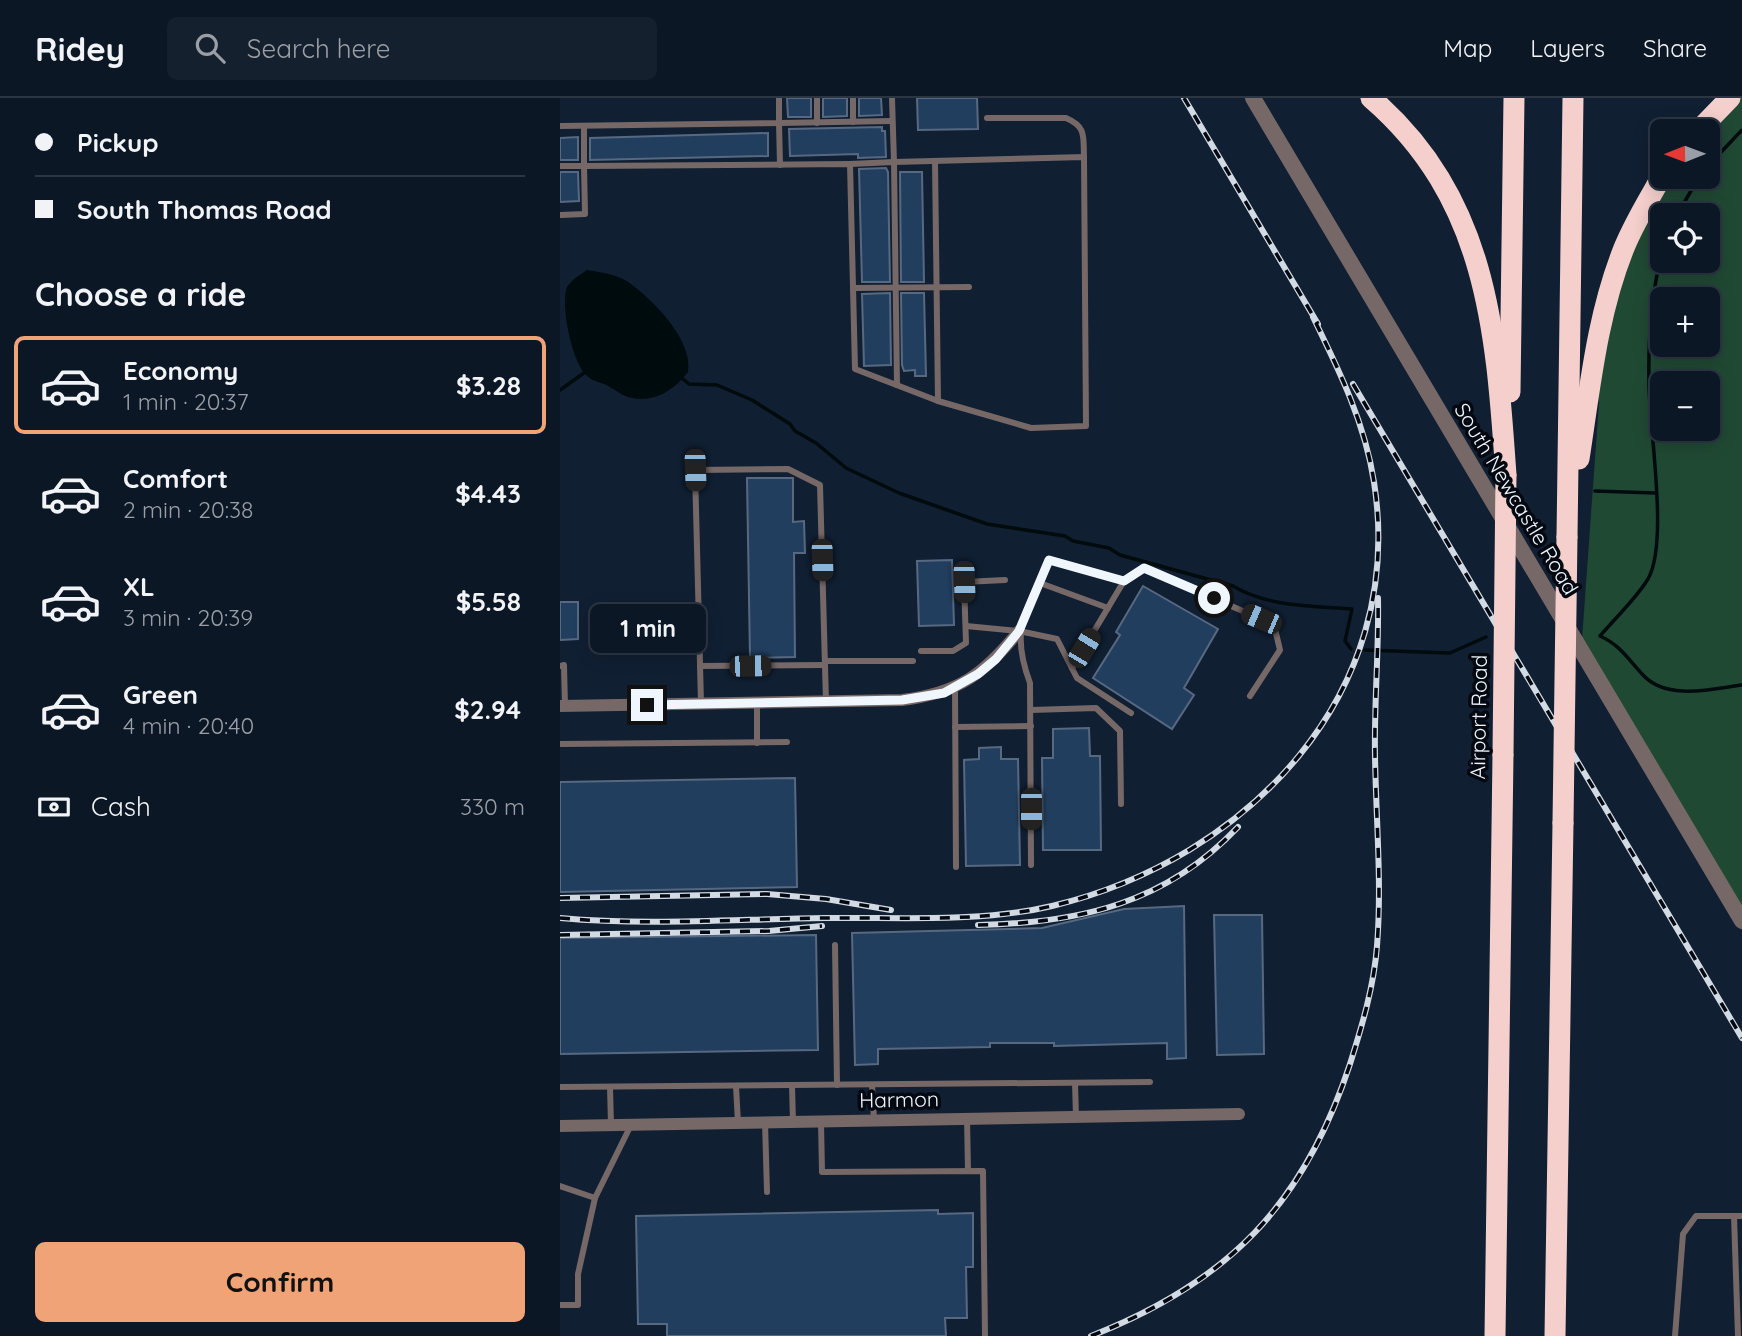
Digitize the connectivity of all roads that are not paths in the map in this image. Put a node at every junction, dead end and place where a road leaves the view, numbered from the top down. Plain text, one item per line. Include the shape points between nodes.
1 (779, 98) edge
2 (817, 98) edge
3 (853, 98) edge
4 (892, 98) edge
5 (1253, 98) edge
6 (1371, 98) edge
7 (1514, 98) edge
8 (1573, 98) edge
9 (1730, 98) edge
10 (987, 118) dead end
11 (1710, 119) edge
12 (892, 121) junction
13 (853, 122) junction
14 (779, 123) junction
15 (817, 123) junction
16 (560, 126) edge
17 (584, 126) junction
18 (1084, 157) junction
19 (934, 161) junction
20 (894, 162) junction
21 (850, 163) junction
22 (780, 165) junction
23 (560, 166) edge
24 (584, 166) junction
25 (1655, 189) edge
26 (560, 215) edge
27 (936, 287) junction
28 (969, 287) dead end
29 (853, 288) junction
30 (896, 288) junction
31 (897, 385) junction
32 (938, 401) junction
33 (1506, 427) junction
34 (1567, 537) junction
35 (1005, 580) dead end
36 (1124, 581) junction
37 (1040, 583) junction
38 (1108, 608) junction
39 (966, 626) junction
40 (1019, 631) junction
41 (921, 651) dead end
42 (913, 661) dead end
43 (825, 663) junction
44 (560, 666) edge
45 (700, 667) junction
46 (1072, 668) junction
47 (955, 688) junction
48 (1250, 696) dead end
49 (826, 702) junction
50 (757, 703) junction
51 (701, 704) junction
52 (563, 706) edge
53 (1031, 710) junction
54 (1131, 713) dead end
55 (1031, 726) junction
56 (955, 727) junction
57 (757, 743) junction
58 (787, 743) dead end
59 (560, 744) edge
60 (1121, 804) dead end
61 (1031, 865) dead end
62 (956, 867) dead end
63 (1742, 921) edge
64 (835, 945) dead end
65 (1150, 1082) dead end
66 (1075, 1083) junction
67 (792, 1085) junction
68 (837, 1085) junction
69 (872, 1085) junction
70 (736, 1086) junction
71 (560, 1087) edge
72 (610, 1087) junction
73 (1239, 1114) dead end
74 (1076, 1116) junction
75 (967, 1118) junction
76 (874, 1120) junction
77 (821, 1121) junction
78 (765, 1122) junction
79 (793, 1122) junction
80 (738, 1123) junction
81 (611, 1125) junction
82 (631, 1125) junction
83 (560, 1126) edge
84 (968, 1171) junction
85 (560, 1186) edge
86 (767, 1192) dead end
87 (595, 1198) junction
88 (1738, 1216) edge
89 (560, 1305) edge
90 (985, 1336) edge
91 (1495, 1336) edge
92 (1555, 1336) edge
93 (1675, 1336) edge
94 (1738, 1336) edge

1 - 14 lane
2 - 15 lane
3 - 13 lane
4 - 12 lane
5 - 63 street, South Newcastle Road
6 - 33 highway via 1422,152 1443,182 1471,239 1486,294
7 - 33 highway, Airport Road
8 - 34 highway
9 - 11 highway
10 - 18 lane via 1066,118 1082,129
12 - 13 lane
12 - 20 lane
13 - 15 lane
14 - 15 lane
14 - 17 lane
14 - 22 lane
16 - 17 lane
17 - 24 lane
18 - 19 lane
18 - 32 lane via 1086,426 1031,428
19 - 20 lane
19 - 27 lane
20 - 21 lane
20 - 30 lane
21 - 22 lane
21 - 29 lane
22 - 24 lane
23 - 24 lane
24 - 26 lane via 585,214
25 - 34 highway via 1625,246 1600,326
27 - 28 lane
27 - 30 lane
27 - 32 lane
29 - 30 lane
29 - 31 lane via 855,369
30 - 31 lane
31 - 32 lane
33 - 91 highway, Airport Road, bridge
34 - 92 highway, bridge
35 - 39 lane via 964,582
36 - 37 lane via 1049,560
36 - 38 lane
36 - 48 lane via 1144,568 1275,629 1280,650
37 - 38 lane
37 - 40 lane
38 - 46 lane
39 - 40 lane
39 - 41 lane via 966,643 953,651
40 - 46 lane via 1057,639
40 - 47 street via 996,659
40 - 53 lane via 1021,659 1031,683
42 - 43 lane
43 - 45 lane
43 - 45 lane via 820,485 788,469 695,470
43 - 49 lane
44 - 52 lane via 564,666
45 - 51 lane
46 - 54 lane via 1077,678
47 - 49 street via 902,700
47 - 56 lane
49 - 50 street
50 - 51 street
50 - 57 lane
51 - 52 street
53 - 55 lane
53 - 60 lane via 1096,708 1120,731
55 - 56 lane
55 - 61 lane
56 - 62 lane
57 - 58 lane
57 - 59 lane
64 - 68 lane
65 - 66 lane
66 - 69 lane
66 - 74 lane
67 - 68 lane
67 - 70 lane
67 - 79 lane
68 - 69 lane
69 - 76 lane
70 - 72 lane
70 - 80 lane
71 - 72 lane
72 - 81 lane
73 - 74 street, Harmon
74 - 75 street, Harmon
75 - 76 street, Harmon
75 - 84 lane
76 - 77 street, Harmon
77 - 79 street, Harmon
77 - 84 lane via 822,1172
78 - 79 street, Harmon
78 - 80 street, Harmon
78 - 86 lane
80 - 82 street, Harmon
81 - 82 street, Harmon
81 - 83 street, Harmon
82 - 87 lane
84 - 90 lane via 983,1171
85 - 87 lane
87 - 89 lane via 580,1262 578,1305
88 - 93 lane via 1696,1216 1683,1234
88 - 94 lane

